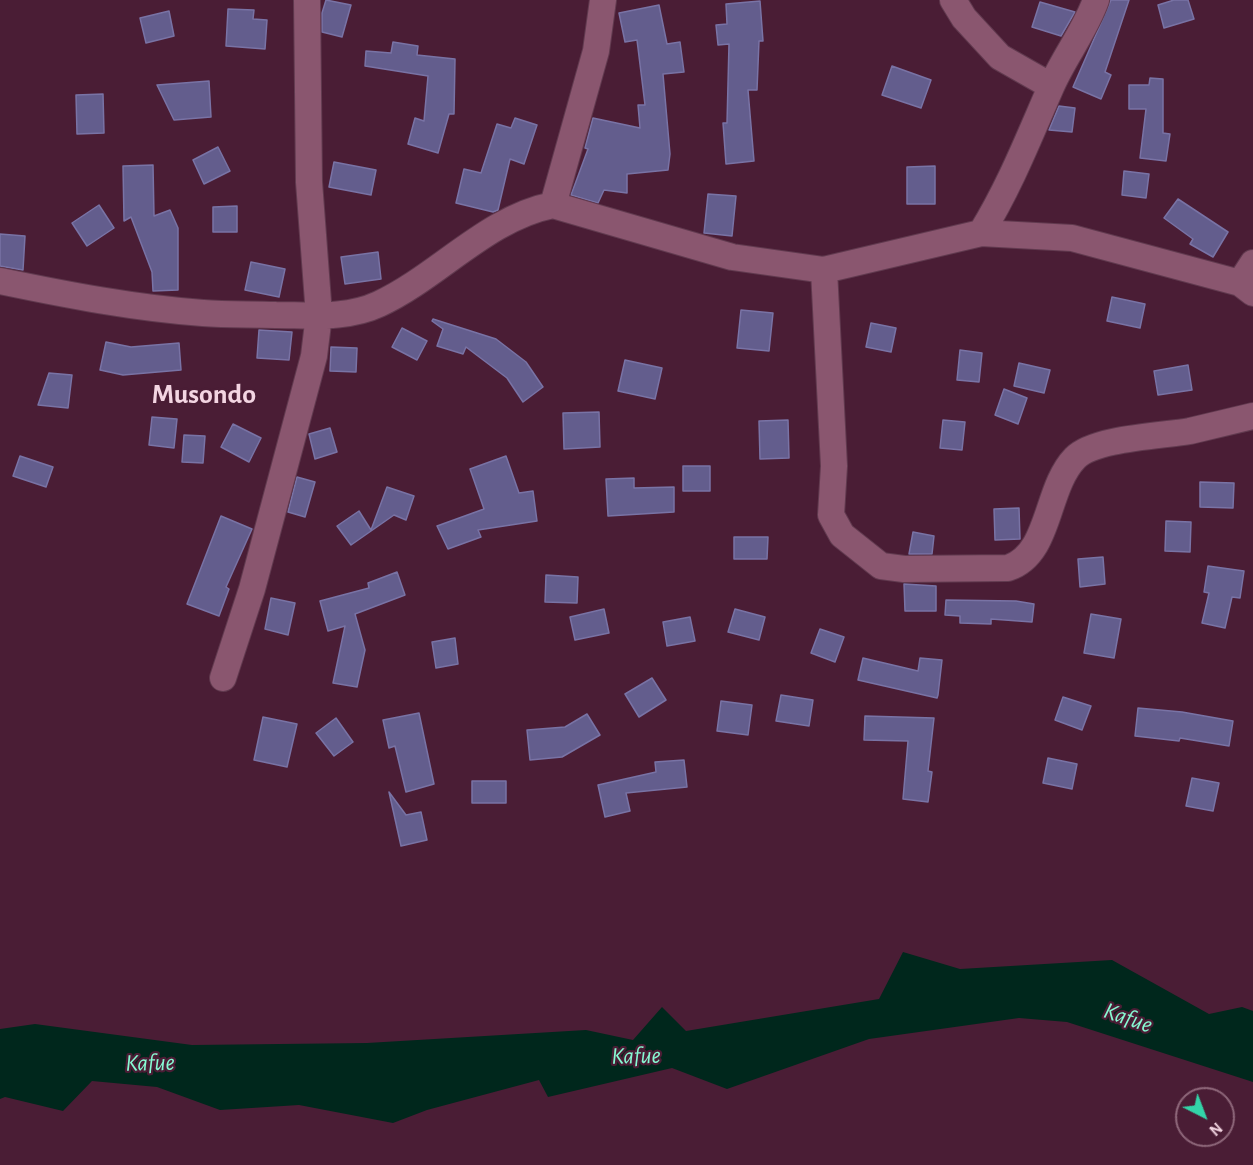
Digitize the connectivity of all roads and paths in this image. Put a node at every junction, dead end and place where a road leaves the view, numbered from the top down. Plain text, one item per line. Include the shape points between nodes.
1 (307, 0) edge
2 (603, 0) edge
3 (953, 0) edge
4 (1096, 0) edge
5 (1051, 86) junction
6 (553, 206) junction
7 (981, 233) junction
8 (824, 270) junction
9 (1248, 280) edge
10 (0, 281) edge
11 (319, 315) junction
12 (1253, 416) edge
13 (223, 678) dead end

1 - 11 street via 309,182
2 - 6 street via 596,51
3 - 5 street via 999,57
4 - 5 street
5 - 7 street via 1023,154
6 - 8 street via 732,256
6 - 11 street via 534,209 508,221 379,304 350,314
7 - 8 street
7 - 9 street via 1072,238
8 - 12 street via 834,466 831,515 842,535 881,566 904,569 1018,565 1036,546 1060,483 1076,458 1097,447
10 - 11 street via 80,297 203,313
11 - 13 street via 314,356 252,589

